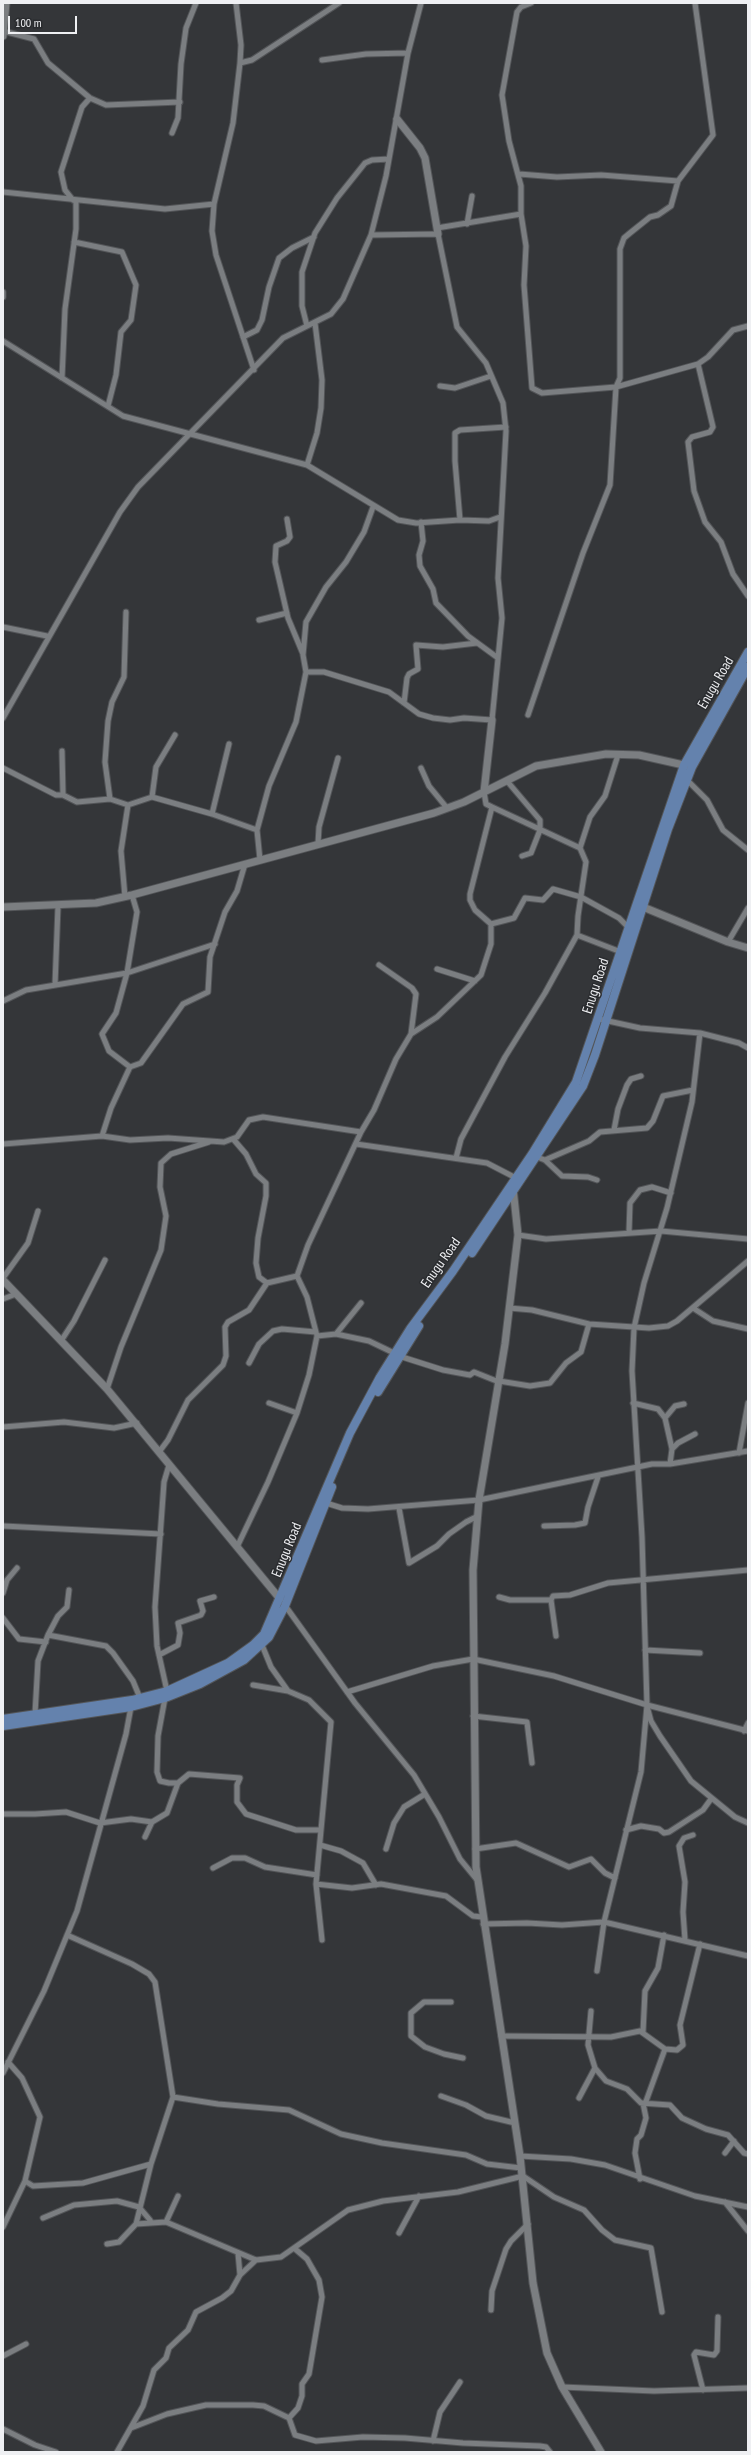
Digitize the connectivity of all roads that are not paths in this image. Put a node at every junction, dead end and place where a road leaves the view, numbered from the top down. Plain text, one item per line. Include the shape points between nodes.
1 (6, 3) edge
2 (196, 3) edge
3 (236, 3) edge
4 (339, 3) edge
5 (420, 3) edge
6 (531, 3) edge
7 (694, 3) edge
8 (329, 5) edge
9 (4, 31) edge
10 (3, 36) edge
11 (408, 53) junction
12 (322, 60) dead end
13 (240, 63) junction
14 (90, 98) junction
15 (180, 102) junction
16 (397, 118) junction
17 (172, 133) dead end
18 (389, 159) junction
19 (519, 174) junction
20 (678, 181) junction
21 (3, 192) edge
22 (472, 196) dead end
23 (74, 200) junction
24 (214, 204) junction
25 (521, 214) junction
26 (466, 224) junction
27 (437, 231) junction
28 (371, 235) junction
29 (314, 237) junction
30 (74, 242) junction
31 (3, 292) edge
32 (3, 297) edge
33 (315, 323) junction
34 (307, 326) junction
35 (748, 326) edge
36 (243, 337) junction
37 (3, 341) edge
38 (698, 364) junction
39 (254, 370) junction
40 (490, 376) junction
41 (62, 378) junction
42 (620, 378) junction
43 (625, 385) junction
44 (440, 386) dead end
45 (616, 387) junction
46 (108, 406) junction
47 (506, 427) junction
48 (189, 433) junction
49 (307, 465) junction
50 (374, 507) junction
51 (500, 517) junction
52 (287, 519) dead end
53 (460, 520) junction
54 (489, 521) junction
55 (421, 522) junction
56 (500, 529) junction
57 (748, 596) edge
58 (126, 612) dead end
59 (287, 614) junction
60 (259, 620) dead end
61 (3, 627) edge
62 (47, 636) junction
63 (477, 643) junction
64 (748, 652) edge
65 (303, 654) junction
66 (498, 658) junction
67 (748, 667) edge
68 (306, 672) junction
69 (404, 703) junction
70 (528, 715) dead end
71 (3, 718) edge
72 (492, 720) junction
73 (175, 735) dead end
74 (229, 744) dead end
75 (62, 751) dead end
76 (618, 754) junction
77 (338, 758) dead end
78 (688, 766) junction
79 (3, 768) edge
80 (421, 768) dead end
81 (687, 780) junction
82 (506, 781) junction
83 (484, 792) junction
84 (63, 796) junction
85 (152, 797) junction
86 (110, 799) junction
87 (128, 805) junction
88 (492, 807) junction
89 (447, 808) junction
90 (212, 814) junction
91 (257, 830) junction
92 (540, 830) junction
93 (318, 844) junction
94 (580, 848) junction
95 (748, 850) edge
96 (522, 856) dead end
97 (260, 860) junction
98 (245, 864) junction
99 (129, 896) junction
100 (581, 897) junction
101 (58, 906) junction
102 (3, 907) edge
103 (643, 907) junction
104 (748, 908) edge
105 (491, 924) junction
106 (629, 928) junction
107 (577, 935) junction
108 (728, 942) junction
109 (215, 944) junction
110 (748, 948) edge
111 (621, 952) junction
112 (379, 965) dead end
113 (437, 969) dead end
114 (127, 973) junction
115 (475, 981) junction
116 (55, 985) junction
117 (3, 1001) edge
118 (602, 1021) junction
119 (700, 1033) junction
120 (411, 1034) junction
121 (748, 1048) edge
122 (130, 1067) junction
123 (641, 1076) dead end
124 (693, 1090) junction
125 (614, 1130) junction
126 (361, 1132) junction
127 (102, 1136) junction
128 (182, 1139) junction
129 (196, 1139) junction
130 (234, 1140) junction
131 (212, 1142) junction
132 (3, 1144) edge
133 (356, 1144) junction
134 (193, 1146) junction
135 (183, 1149) junction
136 (456, 1158) junction
137 (541, 1159) junction
138 (516, 1178) junction
139 (598, 1180) dead end
140 (512, 1187) junction
141 (671, 1192) junction
142 (38, 1211) dead end
143 (661, 1231) junction
144 (629, 1232) junction
145 (518, 1235) junction
146 (748, 1239) edge
147 (105, 1260) dead end
148 (748, 1261) edge
149 (297, 1276) junction
150 (3, 1279) edge
151 (267, 1283) junction
152 (16, 1294) junction
153 (3, 1299) edge
154 (361, 1303) dead end
155 (509, 1308) junction
156 (693, 1308) junction
157 (589, 1324) junction
158 (634, 1328) junction
159 (748, 1329) edge
160 (316, 1334) junction
161 (336, 1334) junction
162 (61, 1341) junction
163 (397, 1354) junction
164 (249, 1363) dead end
165 (499, 1382) junction
166 (107, 1389) junction
167 (269, 1403) dead end
168 (634, 1403) junction
169 (748, 1403) edge
170 (684, 1404) dead end
171 (297, 1413) junction
172 (665, 1418) junction
173 (137, 1423) junction
174 (3, 1427) edge
175 (695, 1434) dead end
176 (671, 1440) junction
177 (678, 1442) junction
178 (672, 1449) junction
179 (748, 1451) edge
180 (159, 1452) junction
181 (739, 1453) junction
182 (670, 1464) junction
183 (169, 1465) junction
184 (637, 1469) junction
185 (598, 1477) junction
186 (479, 1500) junction
187 (326, 1503) junction
188 (400, 1508) junction
189 (478, 1516) junction
190 (3, 1526) edge
191 (544, 1526) dead end
192 (161, 1534) junction
193 (236, 1547) junction
194 (18, 1568) dead end
195 (748, 1570) edge
196 (643, 1579) junction
197 (69, 1590) dead end
198 (3, 1593) edge
199 (214, 1597) dead end
200 (499, 1597) dead end
201 (551, 1600) junction
202 (282, 1603) junction
203 (3, 1611) edge
204 (3, 1617) edge
205 (48, 1635) junction
206 (556, 1636) dead end
207 (46, 1642) junction
208 (262, 1645) junction
209 (646, 1650) junction
210 (700, 1653) dead end
211 (159, 1655) junction
212 (473, 1659) junction
213 (253, 1685) dead end
214 (288, 1691) junction
215 (347, 1692) junction
216 (166, 1695) junction
217 (140, 1698) junction
218 (646, 1705) junction
219 (131, 1707) junction
220 (35, 1714) junction
221 (473, 1716) junction
222 (3, 1719) edge
223 (748, 1723) edge
224 (3, 1726) edge
225 (746, 1731) edge
226 (532, 1763) dead end
227 (178, 1783) junction
228 (425, 1794) junction
229 (711, 1799) junction
230 (3, 1814) edge
231 (152, 1822) junction
232 (100, 1823) junction
233 (748, 1823) edge
234 (321, 1830) junction
235 (626, 1830) junction
236 (693, 1835) dead end
237 (145, 1837) dead end
238 (320, 1845) junction
239 (386, 1848) dead end
240 (475, 1849) junction
241 (213, 1868) dead end
242 (317, 1875) junction
243 (615, 1878) junction
244 (478, 1881) junction
245 (316, 1884) junction
246 (376, 1885) junction
247 (483, 1921) junction
248 (604, 1922) junction
249 (67, 1935) junction
250 (664, 1935) junction
251 (322, 1940) dead end
252 (685, 1940) junction
253 (700, 1944) junction
254 (748, 1956) edge
255 (597, 1971) dead end
256 (451, 2002) dead end
257 (591, 2011) dead end
258 (644, 2032) junction
259 (501, 2036) junction
260 (587, 2036) junction
261 (665, 2049) junction
262 (463, 2058) dead end
263 (6, 2062) edge
264 (595, 2068) junction
265 (3, 2073) edge
266 (441, 2096) dead end
267 (173, 2097) junction
268 (579, 2098) dead end
269 (644, 2104) junction
270 (515, 2123) junction
271 (734, 2141) junction
272 (725, 2153) dead end
273 (748, 2154) edge
274 (520, 2156) junction
275 (151, 2164) junction
276 (521, 2168) junction
277 (523, 2176) junction
278 (640, 2179) junction
279 (25, 2181) junction
280 (178, 2196) dead end
281 (420, 2196) junction
282 (724, 2202) junction
283 (140, 2207) junction
284 (748, 2207) edge
285 (43, 2218) dead end
286 (150, 2220) dead end
287 (166, 2222) junction
288 (136, 2224) junction
289 (528, 2224) junction
290 (3, 2227) edge
291 (748, 2231) edge
292 (400, 2233) dead end
293 (106, 2244) dead end
294 (294, 2248) junction
295 (238, 2253) junction
296 (256, 2260) junction
297 (240, 2275) junction
298 (491, 2310) dead end
299 (662, 2312) dead end
300 (718, 2316) dead end
301 (26, 2344) dead end
302 (3, 2356) edge
303 (460, 2382) dead end
304 (562, 2387) junction
305 (748, 2388) edge
306 (703, 2390) junction
307 (289, 2418) junction
308 (132, 2428) junction
309 (3, 2429) edge
310 (433, 2441) junction
311 (518, 2445) junction
312 (41, 2447) junction
313 (35, 2452) edge
314 (56, 2452) edge
315 (117, 2452) edge
316 (518, 2452) edge
317 (550, 2452) edge
318 (601, 2452) edge

1 - 9 street
2 - 15 street via 186,28 181,64
3 - 13 street
4 - 8 street
5 - 11 street
6 - 19 street via 520,7 517,12 502,94 509,141
7 - 20 street via 713,135
8 - 13 street via 258,56
9 - 10 street
9 - 14 street via 34,39 48,63
11 - 12 street via 366,54
11 - 16 street
13 - 24 street via 233,123
14 - 15 street via 106,105
14 - 23 street via 82,107 61,172 65,190
15 - 17 street via 178,118
16 - 18 street
16 - 27 street via 426,158
18 - 28 street
18 - 29 street via 365,163 337,198
19 - 20 street via 601,175
19 - 25 street
20 - 42 street via 671,206 650,217 624,238 620,249
21 - 23 street
22 - 26 street
23 - 24 street via 165,209
23 - 30 street
24 - 36 street via 212,231 216,255
25 - 26 street
25 - 45 street via 526,240 524,285 532,388 542,393
26 - 27 street
27 - 28 street
27 - 40 street via 457,327 486,363
28 - 33 street via 343,299 331,314
29 - 34 street via 302,272 302,306
29 - 36 street via 279,258 262,320 257,330
30 - 41 street via 65,309
30 - 46 street via 122,252 136,285 131,320 121,332 116,375
31 - 32 street
33 - 34 street
33 - 49 street via 322,380 321,408 317,433
34 - 39 street via 283,338
35 - 38 street via 733,330
36 - 39 street
37 - 41 street
38 - 43 street
38 - 57 street via 713,427 710,432 692,437 688,442 694,491 705,522 721,542 733,574
39 - 48 street
40 - 44 street via 455,388
40 - 47 street via 503,403
41 - 46 street
42 - 43 street
42 - 45 street
43 - 45 street
45 - 70 street via 610,485 583,553
46 - 48 street via 123,416
47 - 51 street
47 - 53 street via 460,430 455,433
48 - 49 street
48 - 62 street via 157,466 120,512
49 - 50 street
50 - 55 street via 398,520
50 - 65 street via 364,532 346,562 326,587 306,622
51 - 54 street
51 - 56 street
52 - 59 street via 290,536 276,546 275,562
53 - 54 street
53 - 55 street
54 - 56 street
55 - 63 street via 420,566 433,589 436,604
56 - 66 street via 498,578 502,618
58 - 86 street via 124,677 112,702 108,721 105,762
59 - 60 street
59 - 65 street
61 - 62 street
62 - 71 street
63 - 66 street
63 - 69 street via 443,648 416,645 418,669 407,678
64 - 78 main road, Enugu Road
65 - 68 street
66 - 72 street
67 - 78 main road
68 - 69 street via 324,672 368,685 389,692
68 - 91 street via 296,722 269,786
69 - 72 street via 419,714 433,718
72 - 83 street
73 - 85 street via 156,767
74 - 90 street
75 - 84 street
76 - 78 street via 639,754
76 - 82 street via 536,766
76 - 94 street via 605,796 590,817
77 - 93 street via 319,827
78 - 81 main road
78 - 106 main road, Enugu Road
79 - 84 street via 56,795
80 - 89 street via 429,786
81 - 95 street via 707,800 722,830
81 - 103 main road
82 - 83 street
82 - 92 street via 539,816
83 - 88 street via 486,804
83 - 89 street
84 - 86 street via 81,802
85 - 87 street
85 - 90 street
86 - 87 street
87 - 99 street via 121,851
88 - 92 street
88 - 105 street via 470,900 475,910
89 - 93 street
90 - 91 street
91 - 97 street
92 - 94 street
92 - 96 street via 531,853
93 - 97 street
94 - 100 street via 586,862
97 - 98 street
98 - 99 street
98 - 109 street
99 - 101 street via 96,903
99 - 114 street via 137,912
100 - 105 street via 553,888 543,900 525,898 514,918
100 - 106 street via 619,918
100 - 107 street
101 - 102 street
101 - 116 street
103 - 108 street
103 - 118 main road
104 - 108 street
105 - 115 street via 491,944 481,975
106 - 111 main road, Enugu Road
107 - 111 street
107 - 136 street via 502,1063 461,1139
108 - 110 street
109 - 114 street
109 - 122 street via 209,962 208,992 182,1004 141,1063
111 - 118 main road, Enugu Road
112 - 120 street via 414,991
113 - 115 street
114 - 116 street
114 - 122 street via 116,1013 102,1034 109,1051
115 - 120 street via 437,1017
116 - 117 street via 26,990
118 - 119 street via 640,1028
118 - 137 main road via 583,1086
118 - 138 main road, Enugu Road via 576,1082
119 - 121 street via 739,1042
119 - 124 street
120 - 126 street
122 - 127 street via 111,1108
123 - 125 street via 631,1079 627,1085
124 - 125 street via 663,1096 647,1128
124 - 141 street
125 - 137 street via 600,1132 589,1141
126 - 130 street via 258,1117 249,1120
126 - 133 street
127 - 128 street via 130,1140
127 - 132 street
128 - 129 street
128 - 135 street
129 - 131 street
129 - 134 street
130 - 131 street
130 - 151 street via 246,1154 256,1174 266,1183 256,1263 259,1276
131 - 134 street
133 - 136 street
133 - 149 street via 308,1245
134 - 135 street
135 - 166 street via 163,1159 161,1163 160,1187 166,1216 161,1250 121,1347
136 - 138 street via 487,1163
137 - 139 street via 562,1176
137 - 140 main road
138 - 140 main road, Enugu Road
140 - 145 street
140 - 163 main road, Enugu Road
141 - 143 street
141 - 144 street via 652,1187 640,1190 630,1203
142 - 150 street via 28,1242
143 - 144 street
143 - 146 street
143 - 158 street via 644,1282
144 - 145 street via 546,1239
145 - 155 street
147 - 162 street
148 - 156 street
149 - 151 street
149 - 160 street via 307,1297
150 - 152 street
151 - 180 street via 249,1310 228,1322 225,1327 226,1356 223,1365 188,1400 168,1440
152 - 153 street
152 - 162 street
154 - 161 street
155 - 157 street via 532,1310
155 - 165 street
156 - 158 street via 668,1326
156 - 159 street via 713,1321
157 - 158 street
157 - 165 street via 581,1352 566,1363 550,1383 530,1386
158 - 168 street
160 - 161 street
160 - 164 street via 282,1329 273,1331 259,1344
160 - 171 street
161 - 163 street via 369,1341
162 - 166 street
163 - 165 street via 443,1370 470,1375 474,1372
163 - 187 main road via 354,1436
163 - 202 main road, Enugu Road via 350,1433
165 - 186 street
166 - 173 street
167 - 171 street
168 - 172 street via 658,1409
168 - 184 street
169 - 181 street
170 - 172 street via 675,1406
171 - 193 street via 268,1482
172 - 176 street
173 - 174 street via 114,1428 64,1422
173 - 180 street
175 - 177 street
176 - 177 street
176 - 178 street
177 - 178 street
178 - 182 street
179 - 181 street
180 - 183 street
181 - 182 street
182 - 184 street via 652,1464
183 - 192 street via 164,1482
183 - 193 street
184 - 185 street
184 - 196 street
185 - 186 street
185 - 191 street via 585,1523
186 - 188 street
186 - 189 street
187 - 188 street via 342,1508
187 - 202 main road
188 - 189 street via 409,1563
189 - 212 street via 472,1570
190 - 192 street
192 - 211 street via 155,1608
193 - 202 street
194 - 198 street via 6,1580
195 - 196 street
196 - 201 street via 608,1583 570,1595 553,1596
196 - 209 street
197 - 205 street via 67,1607 58,1616
199 - 211 street via 200,1601 201,1615 178,1623 178,1645
200 - 201 street via 510,1600
201 - 206 street
202 - 208 main road via 269,1637
202 - 215 street
202 - 216 main road, Enugu Road via 264,1634 253,1645 210,1673
203 - 204 street
204 - 207 street via 19,1639
205 - 207 street
205 - 217 street via 106,1646 133,1681
207 - 220 street via 38,1661
208 - 214 street via 271,1667
208 - 216 main road via 244,1660 219,1674
209 - 210 street
209 - 218 street
211 - 216 street
212 - 215 street via 433,1666
212 - 218 street via 554,1676
212 - 221 street
213 - 214 street
214 - 234 street via 309,1700 331,1722
215 - 228 street via 391,1745
216 - 217 main road, Enugu Road
216 - 219 main road
216 - 227 street via 158,1736 157,1772 160,1781
217 - 220 main road, Enugu Road
218 - 225 street
218 - 229 street via 651,1721 691,1781
218 - 235 street via 641,1772
219 - 224 main road
219 - 232 street via 126,1734
220 - 222 main road, Enugu Road
221 - 226 street via 527,1722
221 - 240 street
223 - 225 street
227 - 231 street via 167,1813
227 - 234 street via 189,1774 240,1778 237,1802 246,1814 296,1830
228 - 239 street via 404,1807 394,1822
228 - 244 street via 460,1859
229 - 233 street via 735,1817
229 - 235 street via 703,1810 669,1832 664,1833 659,1829 642,1826
230 - 232 street via 66,1812
231 - 232 street via 131,1819
231 - 237 street
232 - 249 street via 77,1911
234 - 238 street
235 - 243 street
236 - 252 street via 684,1838 679,1846 685,1882
238 - 242 street
238 - 246 street via 341,1851 363,1863
240 - 243 street via 516,1843 570,1867 591,1859 604,1873
240 - 244 street
241 - 242 street via 232,1858 245,1858 265,1867
242 - 245 street
243 - 248 street
244 - 247 street
245 - 246 street via 352,1888
245 - 251 street
246 - 247 street via 446,1896
247 - 248 street via 562,1925
247 - 259 street
248 - 250 street
248 - 255 street
249 - 263 street via 40,1998
249 - 267 street via 132,1964 149,1974 155,1982
250 - 252 street
250 - 258 street via 658,1968 645,1991
252 - 253 street
253 - 254 street
253 - 261 street via 680,2025 683,2045 677,2050
256 - 262 street via 424,2002 411,2013 411,2036 425,2047
257 - 260 street
258 - 260 street via 611,2037
258 - 261 street
259 - 260 street
259 - 270 street
260 - 264 street
261 - 269 street
263 - 265 street
263 - 279 street via 22,2078 40,2117
264 - 268 street
264 - 269 street via 606,2081 627,2089
266 - 270 street via 460,2102 486,2116
267 - 275 street
267 - 276 street via 289,2110 341,2134 382,2143 466,2155 487,2164
269 - 271 street via 670,2105 682,2118 706,2129 721,2131
269 - 278 street via 646,2118 641,2135 637,2139 635,2153
270 - 274 street
271 - 272 street
271 - 273 street
274 - 276 street
274 - 278 street via 590,2162
275 - 279 street via 83,2182 33,2186
275 - 283 street
276 - 277 street
277 - 281 street via 458,2192
277 - 289 street
277 - 299 street via 554,2197 584,2210 614,2240 623,2244 638,2244 651,2248
278 - 282 street
279 - 290 street
280 - 287 street
281 - 292 street
281 - 294 street via 383,2201 348,2210
282 - 284 street
282 - 291 street
283 - 285 street via 117,2201 78,2205
283 - 286 street
283 - 288 street
287 - 288 street
287 - 295 street
288 - 293 street via 119,2242
289 - 298 street via 510,2241 506,2249 492,2291
289 - 304 street via 533,2283 547,2352
294 - 296 street via 280,2257
294 - 307 street via 307,2259 319,2280 322,2297 309,2374 302,2384 298,2408
295 - 296 street
295 - 297 street
296 - 297 street
297 - 308 street via 231,2291 196,2312 188,2330 169,2348 166,2358 154,2370 143,2406
300 - 306 street via 717,2351 714,2355 696,2352 694,2355
301 - 302 street
303 - 310 street via 440,2412
304 - 306 street via 654,2391
304 - 318 street
305 - 306 street
307 - 308 street via 264,2406 206,2405 167,2414
307 - 310 street via 295,2435 316,2441 363,2437
308 - 315 street
309 - 312 street
310 - 311 street
311 - 316 street
311 - 317 street via 546,2447
312 - 313 street
312 - 314 street

